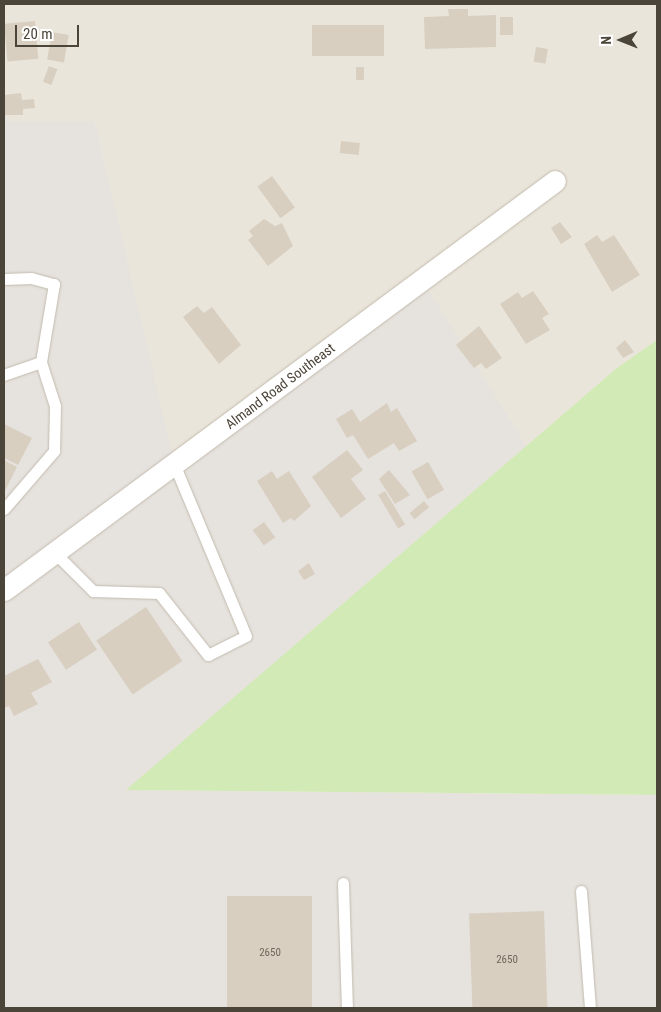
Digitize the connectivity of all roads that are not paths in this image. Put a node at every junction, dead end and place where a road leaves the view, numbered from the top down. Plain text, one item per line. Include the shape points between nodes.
1 (555, 181) dead end
2 (4, 279) edge
3 (41, 362) junction
4 (4, 375) edge
5 (174, 464) junction
6 (4, 509) edge
7 (55, 553) junction
8 (4, 590) edge
9 (343, 883) dead end
10 (581, 891) dead end
11 (347, 1008) edge
12 (590, 1008) edge

1 - 5 street, Almand Road Southeast
2 - 3 lane via 31,278 54,284
3 - 4 lane
3 - 6 lane via 55,406 54,451
5 - 7 street, Almand Road Southeast
5 - 7 lane via 246,636 208,655 159,593 93,591
7 - 8 street, Almand Road Southeast
9 - 11 lane
10 - 12 lane

